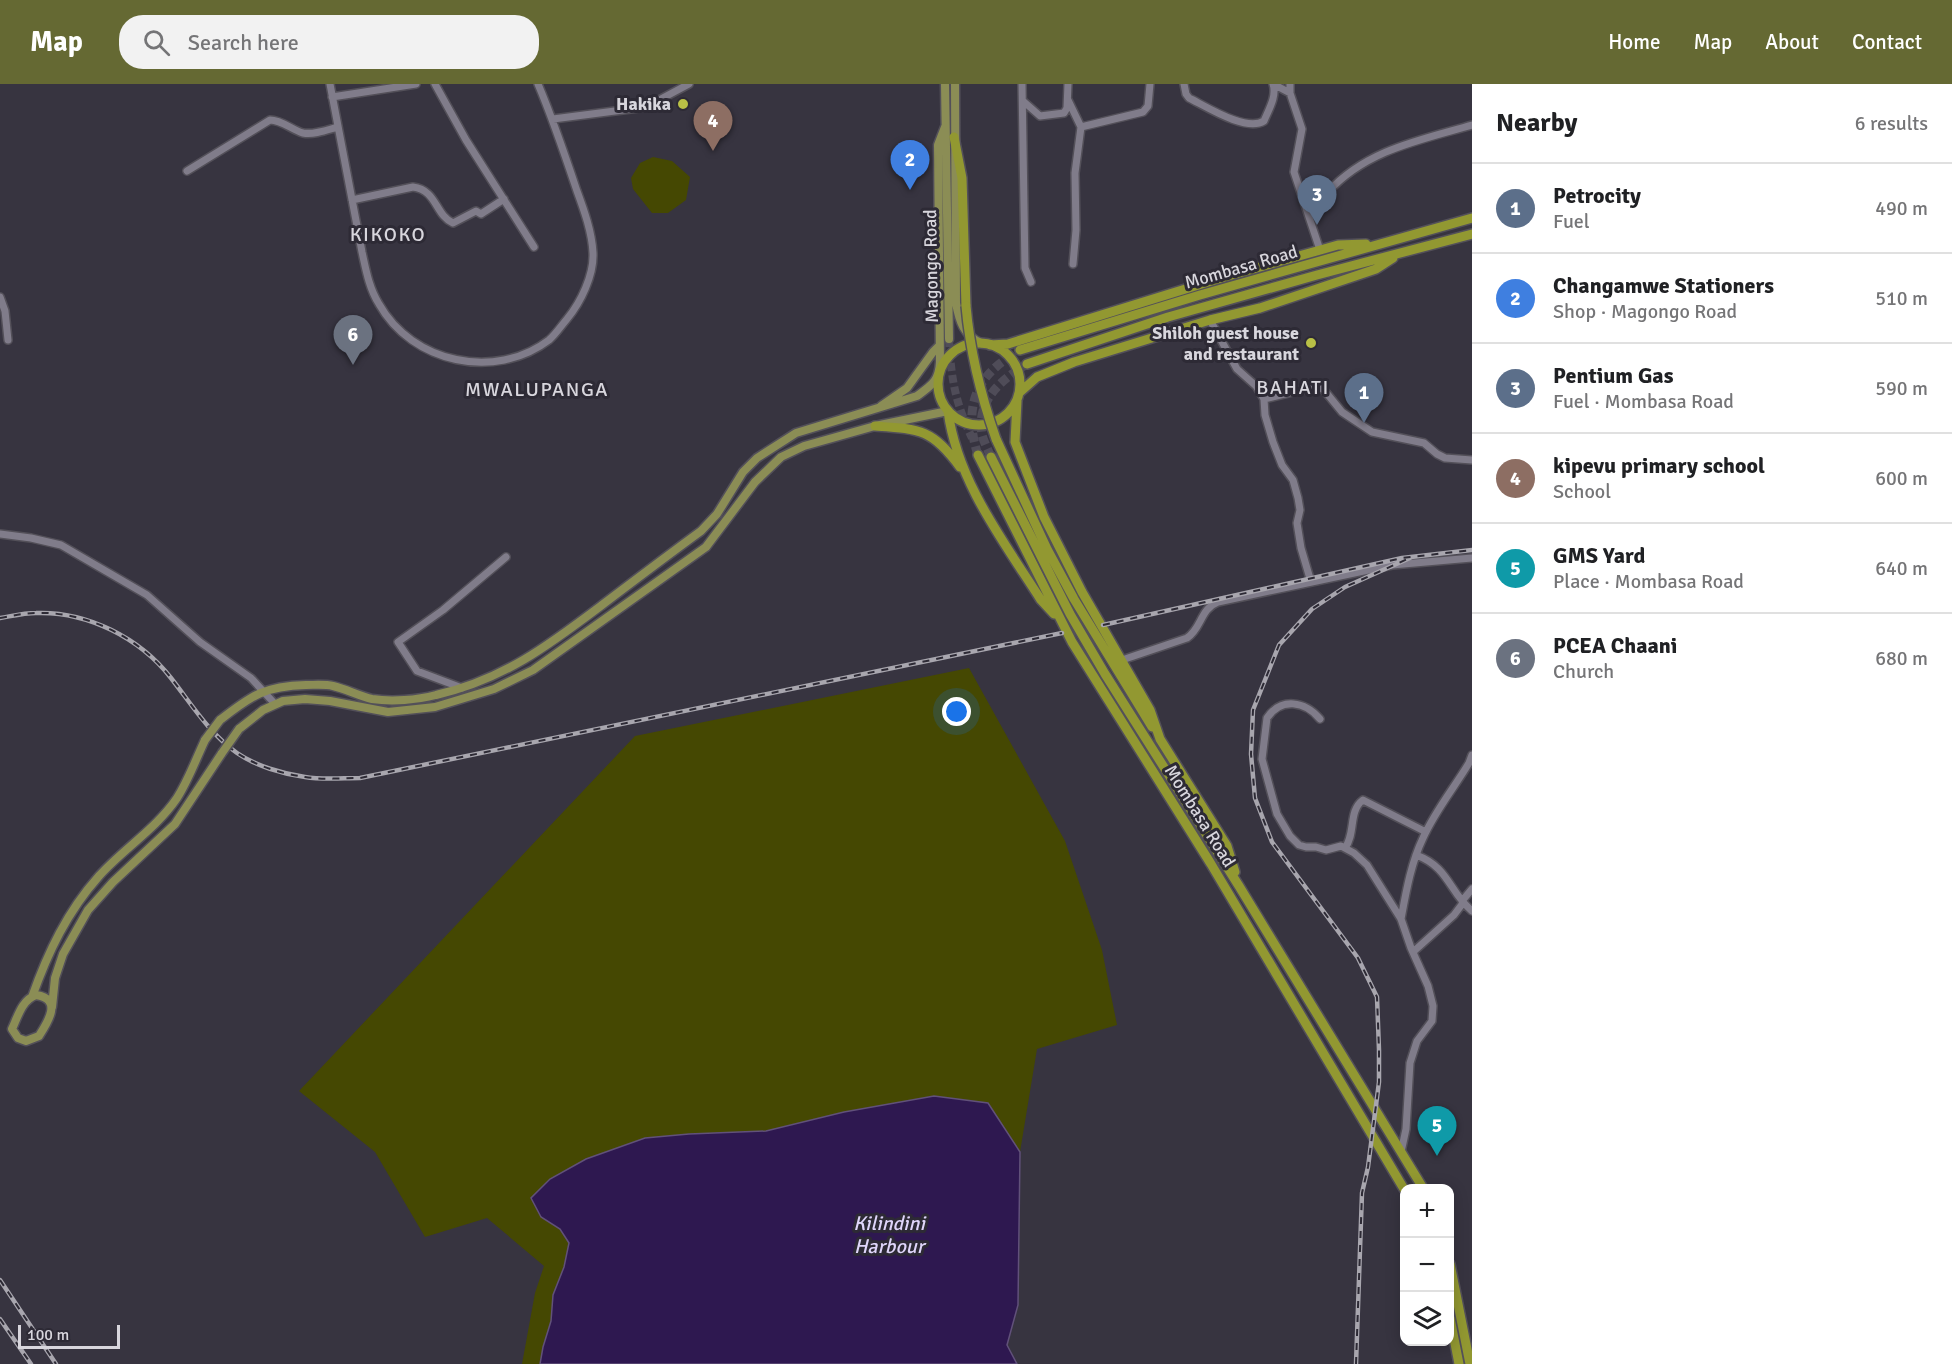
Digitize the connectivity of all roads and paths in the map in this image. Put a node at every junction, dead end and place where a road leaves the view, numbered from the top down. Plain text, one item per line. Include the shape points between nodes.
1 (330, 84) edge
2 (416, 84) edge
3 (435, 84) edge
4 (538, 84) edge
5 (688, 84) edge
6 (945, 84) edge
7 (1022, 84) edge
8 (1068, 84) edge
9 (1150, 84) edge
10 (1184, 84) edge
11 (1273, 84) edge
12 (1290, 84) edge
13 (955, 86) edge
14 (1290, 93) junction
15 (332, 97) junction
16 (1068, 100) junction
17 (1023, 101) junction
18 (553, 119) junction
19 (1472, 125) edge
20 (338, 127) junction
21 (945, 127) junction
22 (1081, 127) junction
23 (954, 137) junction
24 (186, 171) dead end
25 (1328, 192) dead end
26 (504, 199) junction
27 (352, 200) junction
28 (1472, 218) edge
29 (1472, 234) edge
30 (1382, 243) junction
31 (534, 247) dead end
32 (1320, 250) junction
33 (1403, 252) junction
34 (1073, 264) dead end
35 (1031, 282) dead end
36 (0, 297) edge
37 (1210, 320) junction
38 (949, 339) tunnel mouth
39 (8, 340) dead end
40 (985, 344) junction
41 (939, 346) junction
42 (1020, 351) tunnel mouth
43 (1027, 364) tunnel mouth
44 (939, 375) junction
45 (1018, 397) junction
46 (1264, 399) junction
47 (876, 409) junction
48 (948, 411) junction
49 (875, 426) junction
50 (978, 455) tunnel mouth
51 (991, 457) tunnel mouth
52 (1472, 460) edge
53 (967, 476) junction
54 (0, 534) edge
55 (506, 557) dead end
56 (1472, 558) edge
57 (1311, 582) junction
58 (1060, 620) junction
59 (1122, 660) junction
60 (462, 688) junction
61 (264, 691) junction
62 (275, 704) junction
63 (1320, 719) dead end
64 (1160, 739) junction
65 (1472, 755) edge
66 (1426, 832) junction
67 (1345, 848) junction
68 (1416, 855) junction
69 (1239, 886) junction
70 (1472, 889) edge
71 (1463, 902) junction
72 (1472, 912) edge
73 (1401, 919) junction
74 (1413, 952) junction
75 (32, 997) junction
76 (52, 1007) junction
77 (1401, 1152) junction
78 (1401, 1184) edge
79 (1421, 1184) edge
80 (1454, 1288) edge
81 (1454, 1341) edge
82 (1459, 1364) edge
83 (1470, 1364) edge

1 - 15 street
2 - 15 street
3 - 26 street
4 - 18 street
5 - 18 street via 646,108
6 - 21 main road, Magongo Road
7 - 17 street
8 - 16 street
9 - 22 street via 1148,106 1143,112
10 - 11 street via 1189,98 1231,118 1257,124 1264,121 1274,97
11 - 14 street
12 - 14 street
13 - 23 main road, Magongo Road
14 - 32 street via 1302,129 1294,172
15 - 20 street
16 - 17 street via 1064,112 1042,116
16 - 22 street
17 - 35 street via 1025,268
18 - 27 street via 586,219 592,262 574,311 547,341 522,354 487,363 458,361 424,348 396,327 367,278
19 - 25 street via 1383,152 1358,166
20 - 24 street via 309,134 270,120
20 - 27 street
21 - 38 main road, Magongo Road
21 - 41 main road via 938,145
22 - 34 street via 1074,180
23 - 40 main road, Magongo Road via 958,318 966,333
23 - 64 highway, bridge via 962,178 969,340 984,406 1047,549
26 - 27 street via 481,214 476,211 453,224 421,188
26 - 31 street
28 - 30 highway, Mombasa Road
29 - 33 highway, Mombasa Road
30 - 32 highway
30 - 42 highway, Mombasa Road
32 - 40 highway via 1008,344
33 - 37 highway via 1376,269 1260,308
33 - 43 highway, Mombasa Road via 1168,317
36 - 39 street
37 - 45 highway via 1074,362 1037,377
37 - 46 street via 1237,369
40 - 44 highway via 964,346 953,352
40 - 45 highway via 1001,350 1014,363 1019,378
41 - 44 main road
41 - 47 main road via 907,388
44 - 47 main road via 917,396
44 - 48 highway via 938,388
45 - 48 highway via 1009,412 986,425 960,421
45 - 59 highway via 1015,442 1031,486 1062,554
46 - 52 street via 1317,386 1342,412 1372,432 1424,443 1445,458
46 - 57 street via 1273,442 1298,498 1297,523
47 - 60 main road via 796,433 757,458 701,531 527,659
48 - 49 main road
48 - 53 highway via 951,433
49 - 53 highway via 912,429 931,436 946,448
49 - 62 main road via 804,446 781,457 755,482 706,547 533,670 494,689 435,707 388,712 304,699
50 - 58 highway, Mombasa Road
51 - 69 highway, Mombasa Road via 1070,614
53 - 58 highway via 1041,600
54 - 61 street via 61,545 117,576 147,595
55 - 60 street via 398,642 417,671
56 - 57 street via 1392,566
57 - 59 street via 1214,603 1187,638
58 - 78 highway, Mombasa Road
59 - 64 highway via 1150,710
60 - 61 main road via 404,699 372,699 331,685 282,686
61 - 62 street
61 - 75 main road, bridge via 220,720 205,740 177,798 157,823 99,876 67,918
62 - 76 main road, bridge via 238,729 175,824 112,882 88,910 63,954
63 - 67 street via 1310,708 1298,705 1285,705 1270,714 1262,764 1277,814 1293,840 1302,847
64 - 69 highway via 1227,846
65 - 66 street
66 - 67 street via 1363,800 1354,814
66 - 68 street
67 - 73 street via 1367,865
68 - 71 street via 1445,874
68 - 73 street
69 - 77 highway, Mombasa Road
70 - 71 street
71 - 72 street
71 - 74 street
73 - 74 street
74 - 77 street via 1430,992 1434,1013 1417,1041 1410,1063
75 - 76 main road via 44,997
75 - 76 main road via 24,1003 12,1029 18,1038 26,1041 39,1036
77 - 79 highway, Mombasa Road
80 - 83 highway
81 - 82 highway

